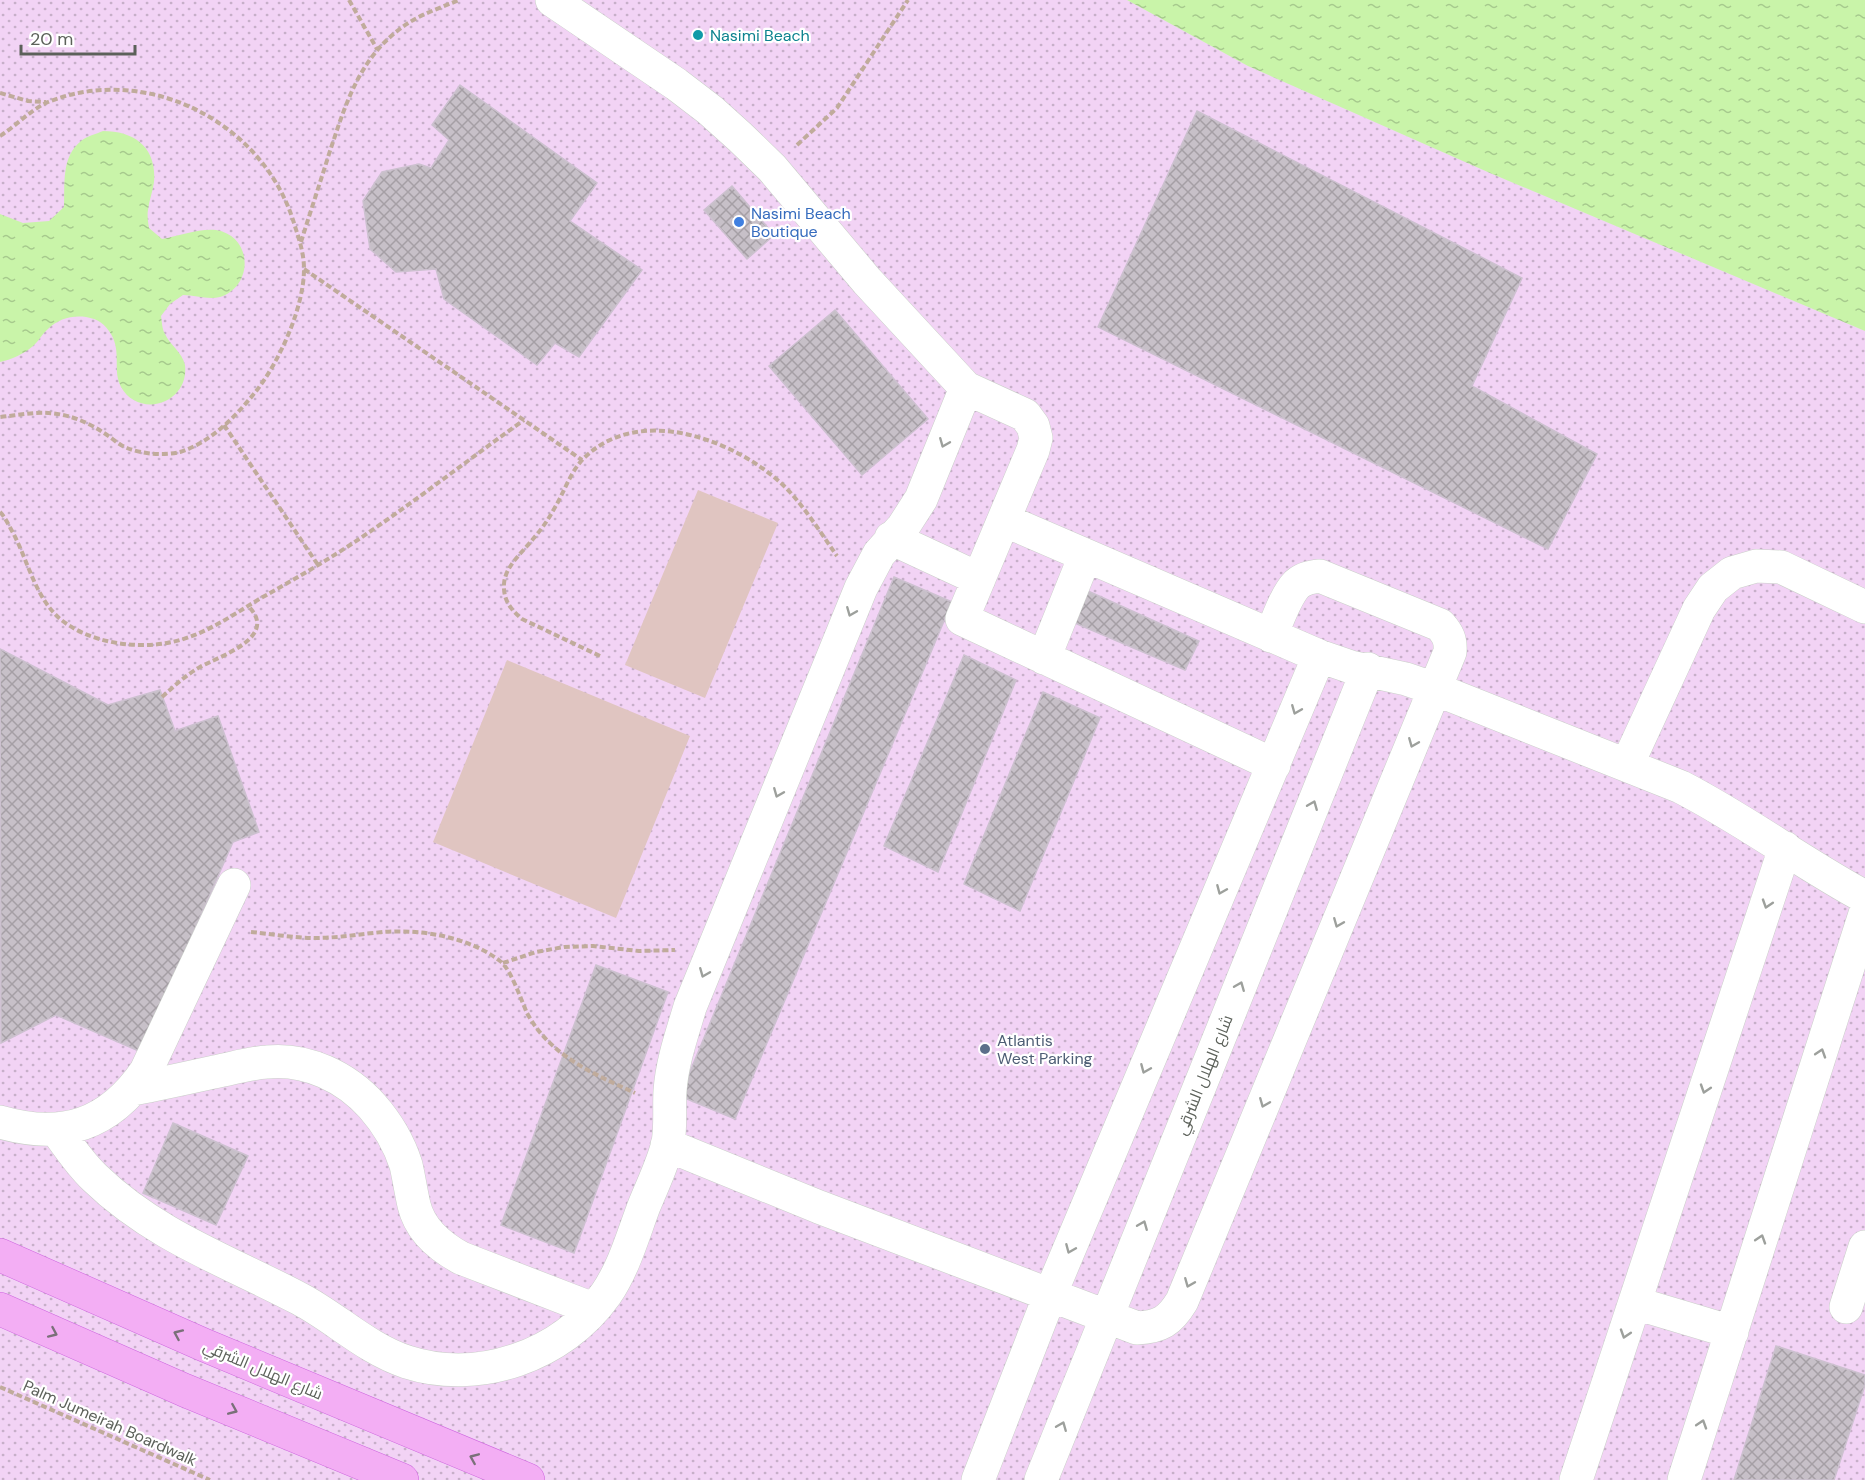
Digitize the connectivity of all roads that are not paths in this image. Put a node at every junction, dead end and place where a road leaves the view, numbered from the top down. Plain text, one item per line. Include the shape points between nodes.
1 (552, 0) edge
2 (966, 388) junction
3 (1004, 520) junction
4 (891, 538) junction
5 (1085, 556) junction
6 (979, 579) junction
7 (1865, 607) edge
8 (1270, 636) junction
9 (1318, 656) junction
10 (1044, 658) junction
11 (1368, 669) junction
12 (1435, 689) junction
13 (1274, 765) junction
14 (1627, 765) junction
15 (1785, 848) junction
16 (234, 885) dead end
17 (1865, 897) edge
18 (1865, 914) edge
19 (134, 1089) junction
20 (0, 1122) edge
21 (56, 1130) junction
22 (667, 1145) junction
23 (1865, 1247) edge
24 (0, 1255) edge
25 (1050, 1295) junction
26 (1635, 1303) junction
27 (1846, 1307) dead end
28 (0, 1309) edge
29 (594, 1309) junction
30 (1106, 1316) junction
31 (1732, 1332) junction
32 (402, 1480) edge
33 (528, 1480) edge
34 (978, 1480) edge
35 (1041, 1480) edge
36 (1576, 1480) edge
37 (1684, 1480) edge

1 - 2 street via 710,110 772,168 867,281
2 - 3 street via 1025,415 1033,426 1033,450
2 -> 4 street via 921,499
3 - 5 street
3 - 6 street
4 - 6 street
4 -> 22 street via 861,588 690,1007 673,1068
5 - 8 street
5 - 10 street
6 - 10 street via 962,619
7 - 14 street via 1781,567 1756,566 1732,573 1713,588 1699,609
8 - 9 street
8 - 12 street via 1298,583 1308,577 1331,579 1440,625 1447,632 1450,652
9 - 11 street
9 -> 13 street
10 - 13 street
11 - 12 street
30 -> 11 street, شارع الهلال الشرقي
12 - 14 street
12 -> 30 street via 1182,1301 1164,1323 1151,1328 1137,1328
13 -> 25 street
14 - 15 street via 1681,787
15 - 17 street
15 -> 26 street
16 - 19 street
31 -> 18 street
19 - 21 street via 99,1117
19 - 29 street via 268,1062 295,1062 321,1069 345,1082 381,1118 405,1163 421,1222 445,1249
20 - 21 street via 34,1130
21 - 29 street via 93,1176 140,1216 191,1247 307,1303 382,1352 405,1362 434,1369 493,1367 548,1346
22 - 25 street
22 - 29 street via 624,1259
23 - 27 street
33 -> 24 main road, شارع الهلال الشرقي
25 - 30 street
25 - 34 street
26 - 31 street
26 -> 36 street
28 -> 32 main road
35 -> 30 street, شارع الهلال الشرقي
37 -> 31 street

